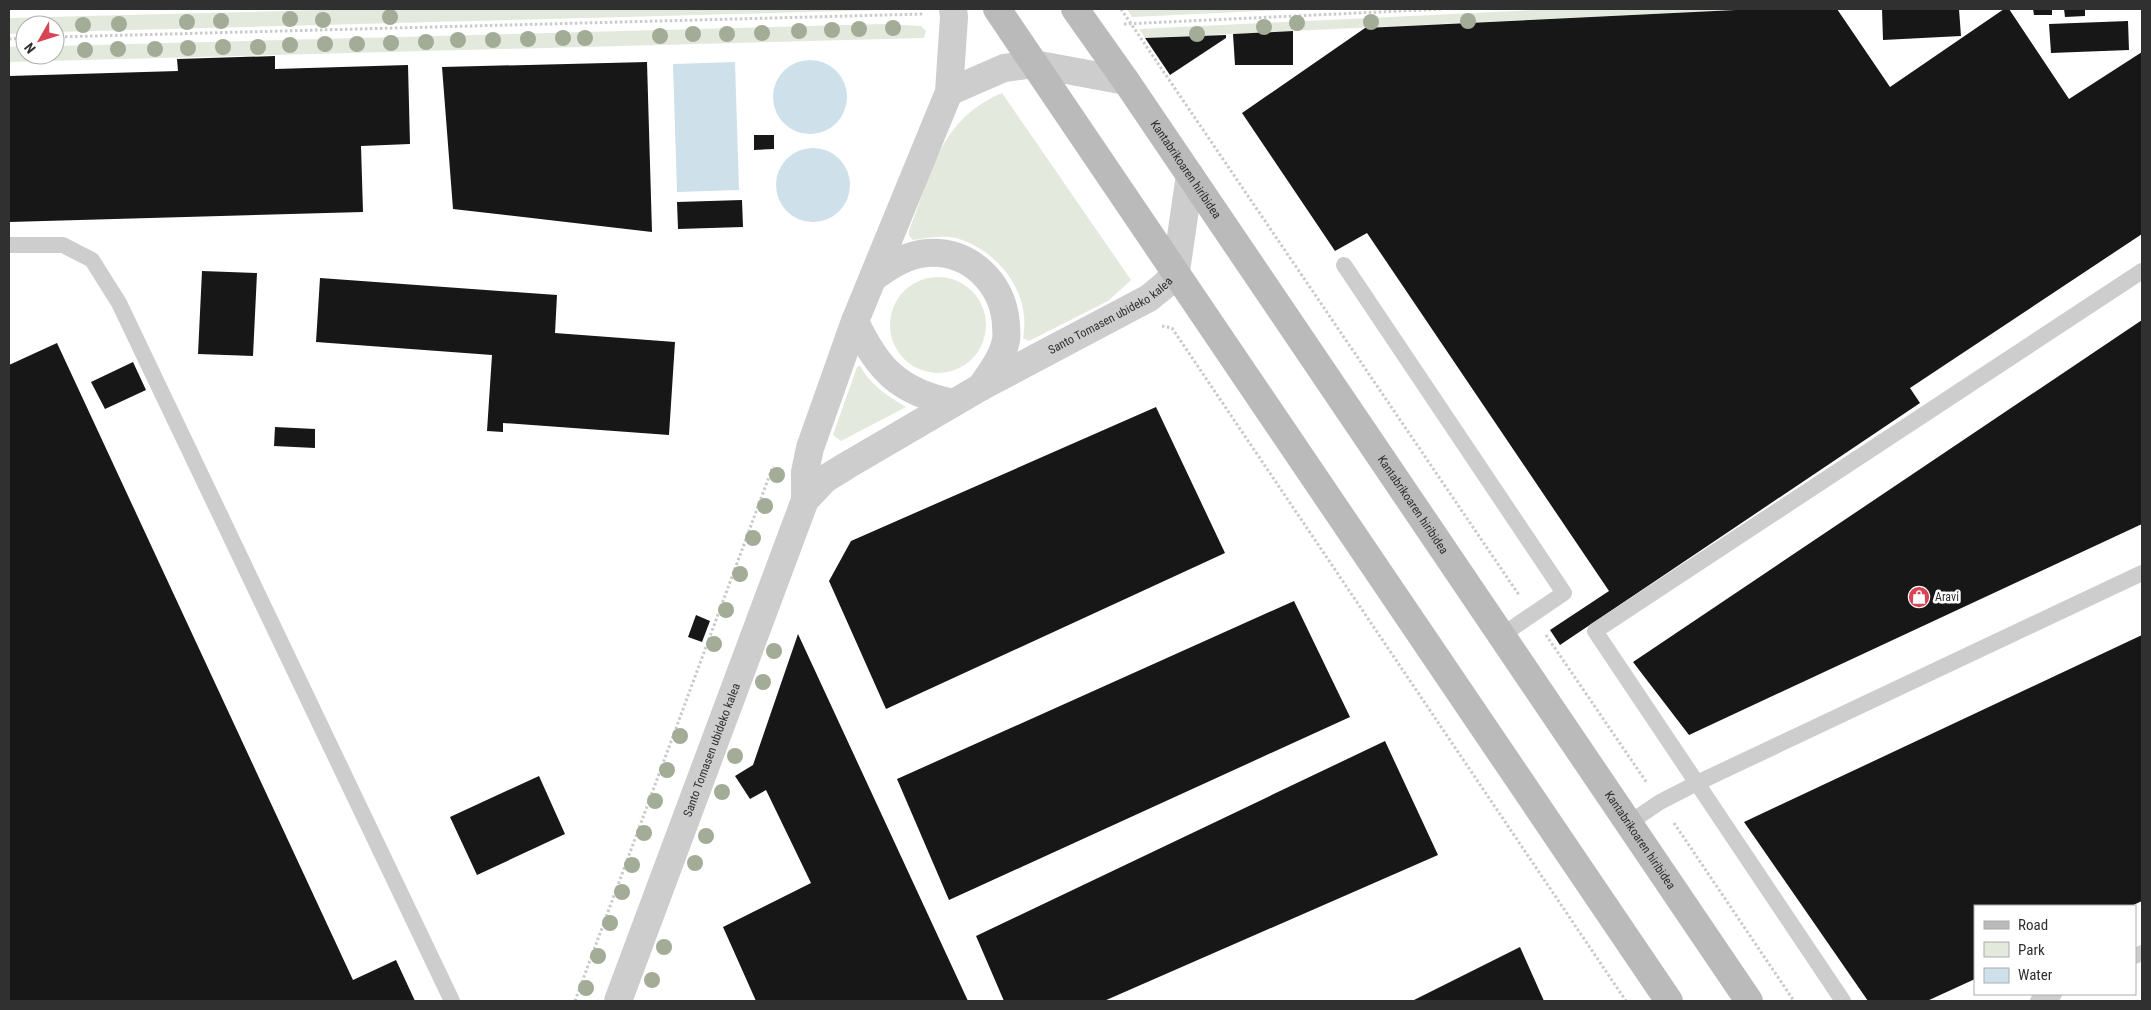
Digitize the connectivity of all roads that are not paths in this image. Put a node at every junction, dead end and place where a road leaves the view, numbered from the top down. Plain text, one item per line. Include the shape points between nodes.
1 (997, 9) edge
2 (1081, 17) edge
3 (953, 22) edge
4 (1034, 64) junction
5 (1126, 81) junction
6 (949, 92) junction
7 (1190, 175) junction
8 (9, 245) edge
9 (1344, 265) dead end
10 (1176, 271) junction
11 (2142, 271) edge
12 (873, 278) junction
13 (855, 321) junction
14 (982, 387) junction
15 (953, 403) junction
16 (804, 500) junction
17 (2142, 573) edge
18 (1502, 634) junction
19 (1697, 783) junction
20 (1629, 823) junction
21 (2052, 995) edge
22 (452, 1001) edge
23 (618, 1001) edge
24 (1670, 1001) edge
25 (1749, 1001) edge
26 (1843, 1001) edge
27 (2038, 1001) edge

1 - 4 main road
2 - 5 main road, Kantabrikoaren hiribidea
3 - 6 street, Santo Tomasen ubideko kalea
4 - 5 street
4 - 6 street via 1004,68
4 - 10 main road
5 - 7 main road, Kantabrikoaren hiribidea
6 - 12 street, Santo Tomasen ubideko kalea
7 - 10 street, Santo Tomasen ubideko kalea
7 - 18 main road, Kantabrikoaren hiribidea
8 - 22 lane via 63,245 92,260 120,302
9 - 18 lane via 1564,593
10 - 14 street, Santo Tomasen ubideko kalea via 1149,298
10 - 24 main road
11 - 19 lane via 1595,631
12 - 13 street, Santo Tomasen ubideko kalea
12 - 14 street, Santo Tomasen ubideko kalea via 893,263 929,253 957,257 987,276 1004,309 1006,339 998,362
13 - 15 street via 867,346 884,369 926,397
13 - 16 street, Santo Tomasen ubideko kalea via 810,448
14 - 15 street, Santo Tomasen ubideko kalea
15 - 16 street, Santo Tomasen ubideko kalea via 825,479
16 - 23 street, Santo Tomasen ubideko kalea
17 - 19 lane
18 - 20 main road, Kantabrikoaren hiribidea
19 - 20 lane
19 - 26 lane
20 - 25 main road, Kantabrikoaren hiribidea
21 - 27 lane

